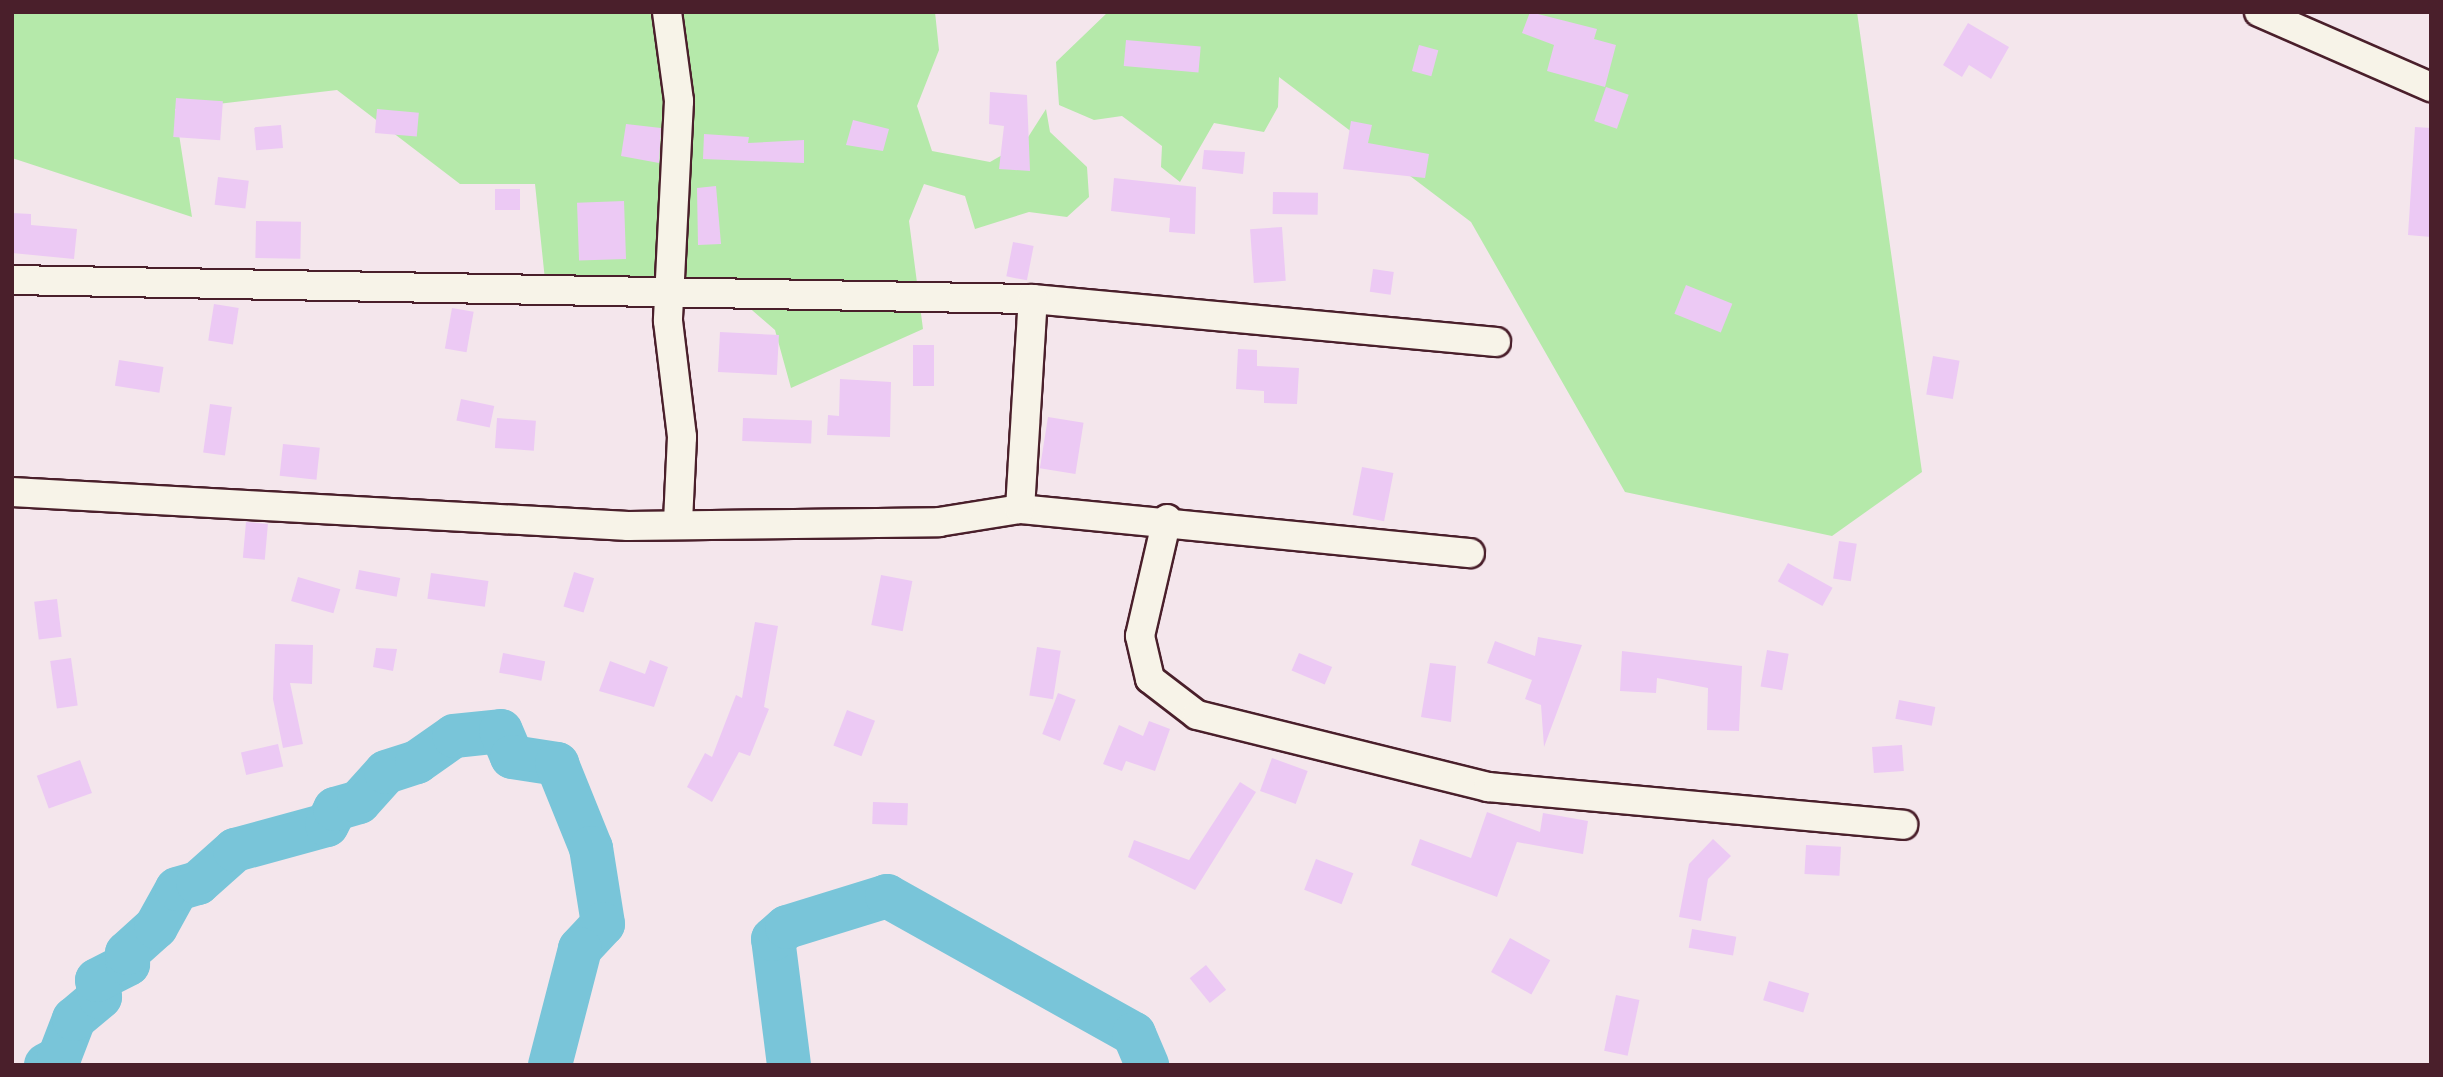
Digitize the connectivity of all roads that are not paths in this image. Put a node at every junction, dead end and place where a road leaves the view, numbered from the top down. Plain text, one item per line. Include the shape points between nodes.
1 (667, 12) edge
2 (2259, 12) edge
3 (2431, 87) edge
4 (12, 280) edge
5 (670, 293) junction
6 (1033, 299) junction
7 (1496, 342) dead end
8 (12, 492) edge
9 (1020, 509) junction
10 (1167, 519) junction
11 (678, 522) junction
12 (1470, 553) dead end
13 (1903, 825) dead end

1 - 5 street via 679,101
2 - 3 street
4 - 5 street
5 - 6 street
5 - 11 street via 682,437
6 - 7 street
6 - 9 street
8 - 11 street via 422,510 554,523
9 - 10 street
9 - 11 street via 940,523
10 - 12 street
10 - 13 street via 1140,629 1143,659 1156,687 1197,715 1488,787

